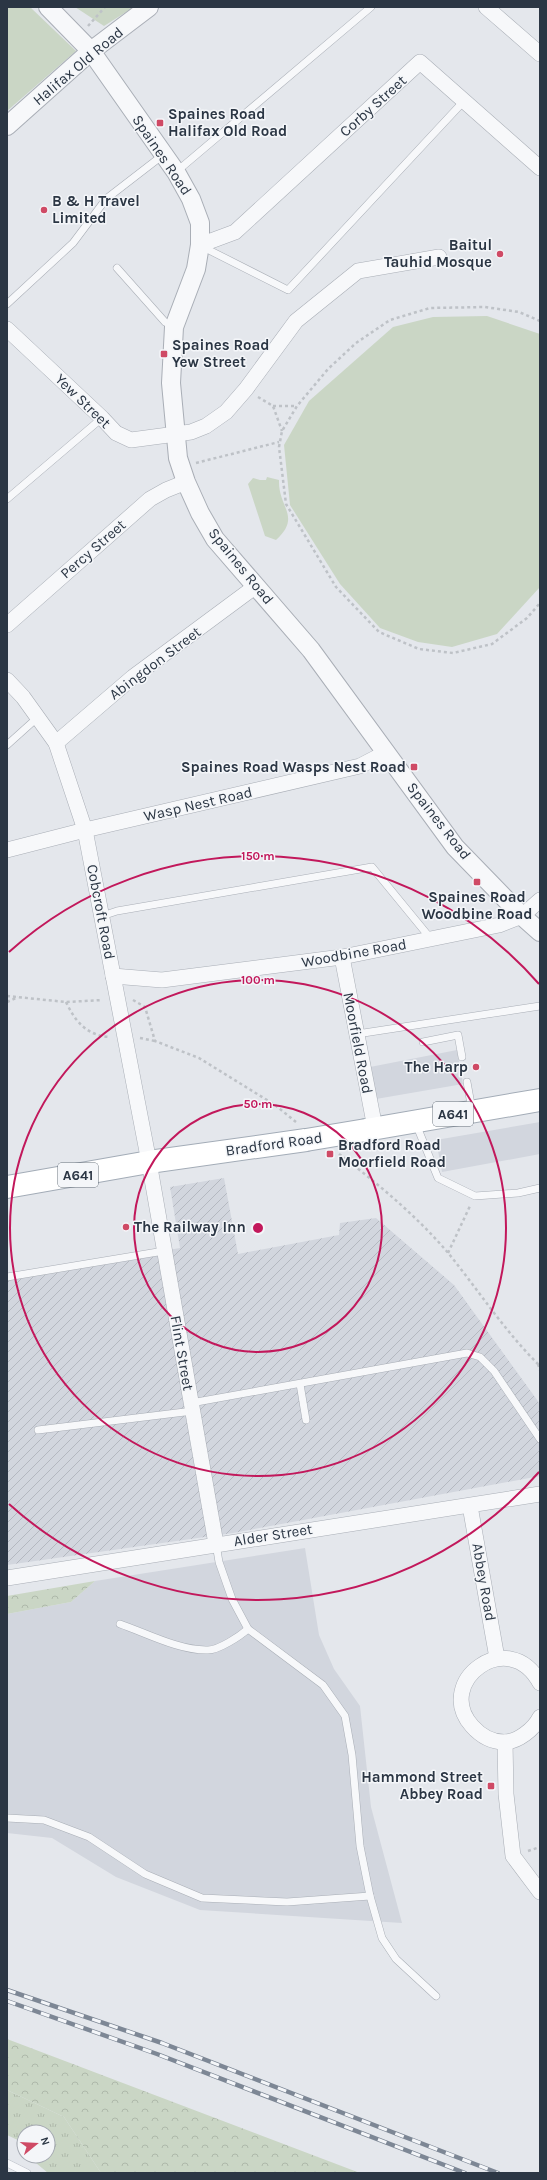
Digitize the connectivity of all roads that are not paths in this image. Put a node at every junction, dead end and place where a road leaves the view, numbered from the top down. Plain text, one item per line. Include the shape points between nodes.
1 (48, 7) edge
2 (149, 7) edge
3 (370, 7) edge
4 (494, 9) edge
5 (91, 51) junction
6 (540, 54) edge
7 (464, 101) junction
8 (7, 126) edge
9 (163, 155) junction
10 (540, 168) edge
11 (176, 172) junction
12 (200, 245) junction
13 (439, 257) dead end
14 (117, 268) dead end
15 (7, 304) edge
16 (174, 327) junction
17 (7, 329) edge
18 (102, 418) junction
19 (174, 434) junction
20 (183, 475) junction
21 (7, 499) edge
22 (256, 586) junction
23 (7, 625) edge
24 (7, 680) edge
25 (37, 718) junction
26 (56, 743) junction
27 (7, 745) edge
28 (387, 752) junction
29 (86, 830) junction
30 (7, 850) edge
31 (540, 900) edge
32 (102, 916) junction
33 (522, 916) junction
34 (540, 932) edge
35 (432, 939) junction
36 (342, 957) junction
37 (113, 976) junction
38 (540, 1006) edge
39 (356, 1034) junction
40 (423, 1042) dead end
41 (462, 1056) dead end
42 (467, 1082) dead end
43 (540, 1100) edge
44 (472, 1110) junction
45 (415, 1121) junction
46 (371, 1129) junction
47 (149, 1162) junction
48 (7, 1187) edge
49 (540, 1188) edge
50 (164, 1251) junction
51 (7, 1277) edge
52 (300, 1384) junction
53 (192, 1407) junction
54 (306, 1420) dead end
55 (38, 1430) dead end
56 (540, 1439) edge
57 (540, 1494) edge
58 (470, 1506) junction
59 (216, 1544) junction
60 (7, 1578) edge
61 (120, 1624) dead end
62 (248, 1629) junction
63 (497, 1658) junction
64 (540, 1683) edge
65 (540, 1717) edge
66 (505, 1742) junction
67 (7, 1818) edge
68 (540, 1892) edge
69 (370, 1896) junction
70 (436, 1996) dead end
71 (7, 2163) edge
72 (27, 2173) edge

1 - 5 street, Spaines Road
2 - 5 street, Halifax Old Road
3 - 11 lane
4 - 6 street
5 - 8 street, Halifax Old Road
5 - 9 street, Spaines Road
7 - 10 street, Corby Street
7 - 12 street, Corby Street via 420,62 235,232
7 - 12 lane via 288,290
9 - 11 street, Spaines Road
9 - 15 lane via 106,199 73,243
11 - 12 street, Spaines Road via 198,217
12 - 16 street, Spaines Road via 196,269
13 - 19 street, Yew Street via 358,271 296,321 226,412 206,426 191,432
14 - 16 lane via 165,322
16 - 19 street, Spaines Road via 171,383
17 - 18 street, Yew Street
18 - 19 street, Yew Street via 116,433 131,440
18 - 21 lane
19 - 20 street, Spaines Road
20 - 22 street, Spaines Road via 216,539
20 - 23 street, Percy Street via 150,499
22 - 26 street, Abingdon Street via 133,677
22 - 28 street, Spaines Road via 310,650
24 - 25 street, Cobcroft Road
25 - 26 street, Cobcroft Road
25 - 27 lane
26 - 29 street, Cobcroft Road
28 - 29 street, Wasp Nest Road via 360,766
28 - 33 street, Spaines Road via 455,847
29 - 30 street, Wasp Nest Road
29 - 32 street, Cobcroft Road
31 - 33 street
32 - 35 lane via 117,911 372,867
32 - 37 street, Cobcroft Road
33 - 34 street, Spaines Road
33 - 35 street, Woodbine Road via 499,925
35 - 36 street, Woodbine Road
36 - 37 street, Woodbine Road via 162,980
36 - 39 street, Moorfield Road
37 - 47 street, Cobcroft Road
38 - 39 lane
39 - 46 street, Moorfield Road
40 - 41 lane via 458,1035
42 - 44 lane
43 - 44 main road, Bradford Road / A641
44 - 45 main road, Bradford Road / A641
45 - 46 main road, Bradford Road / A641
45 - 49 lane via 438,1178 475,1196 518,1193
46 - 47 main road, Bradford Road / A641, bridge
47 - 48 main road, Bradford Road / A641
47 - 50 street, Flint Street
50 - 51 lane
50 - 53 street, Flint Street
52 - 53 lane
52 - 54 lane
52 - 56 lane via 467,1353 480,1357 494,1371
53 - 55 lane
53 - 59 street, Flint Street
57 - 58 street, Alder Street
58 - 59 street, Alder Street
58 - 63 street, Abbey Road
59 - 60 street, Alder Street
59 - 62 lane via 219,1562 232,1599
61 - 62 lane via 180,1646 209,1650 238,1638
62 - 69 lane via 323,1685 345,1716 352,1755 360,1846
63 - 64 street via 523,1663 534,1672
63 - 66 street via 484,1662 472,1672 464,1684 462,1706 467,1720 478,1732 492,1740
65 - 66 street via 531,1730
66 - 68 street via 506,1794 512,1856
67 - 69 lane via 44,1820 89,1837 145,1874 202,1898 287,1902
69 - 70 lane via 382,1938 396,1959
71 - 72 lane

